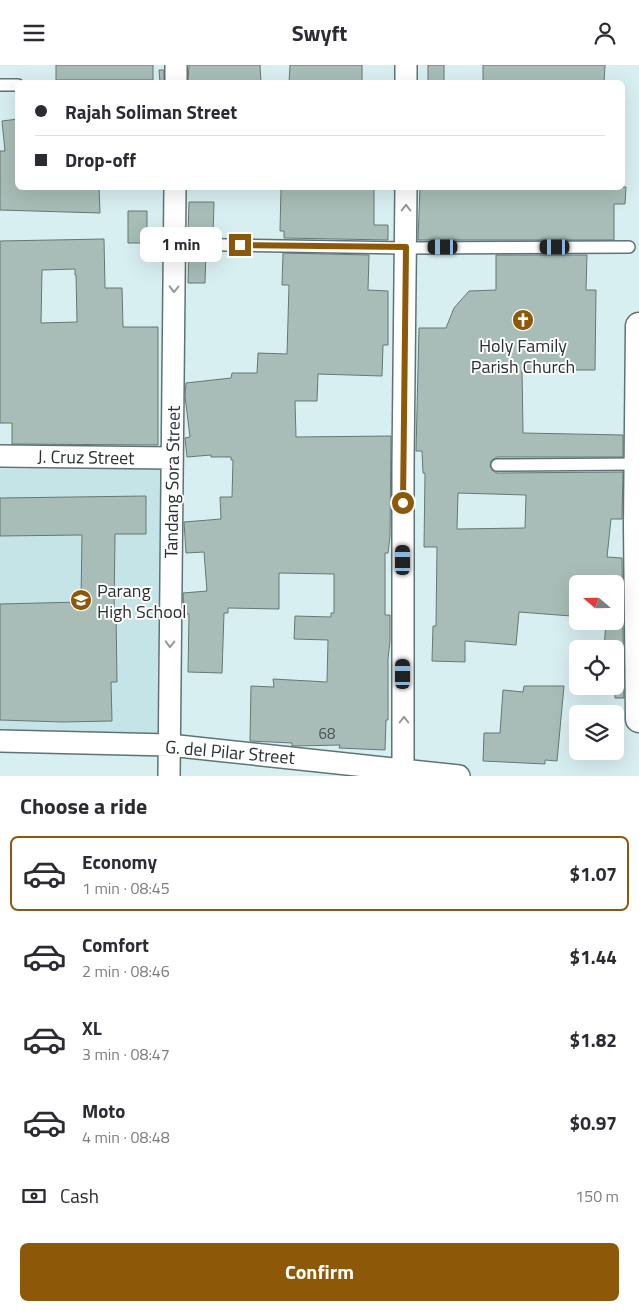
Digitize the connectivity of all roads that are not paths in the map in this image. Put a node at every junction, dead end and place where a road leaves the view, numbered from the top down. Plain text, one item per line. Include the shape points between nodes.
1 (176, 65) edge
2 (406, 65) edge
3 (176, 80) edge
4 (406, 80) edge
5 (0, 85) edge
6 (15, 85) edge
7 (175, 190) edge
8 (406, 190) edge
9 (174, 244) junction
10 (406, 247) junction
11 (630, 247) dead end
12 (639, 325) edge
13 (0, 456) edge
14 (172, 459) junction
15 (637, 464) junction
16 (498, 465) dead end
17 (639, 719) edge
18 (0, 741) edge
19 (169, 745) junction
20 (404, 773) edge
21 (169, 776) edge
22 (459, 776) edge

1 - 3 street
2 - 4 street
5 - 6 lane
7 - 9 street, Tandang Sora Street
10 -> 8 street
9 - 10 lane
9 -> 14 street, Tandang Sora Street
10 - 11 lane
20 -> 10 street
12 - 15 street
13 - 14 street, J. Cruz Street
14 -> 19 street, Tandang Sora Street
15 - 16 lane
15 - 17 street
18 - 19 street, G. del Pilar Street
19 - 20 street, G. del Pilar Street
19 - 21 street, Tandang Sora Street
20 - 22 street, G. del Pilar Street

